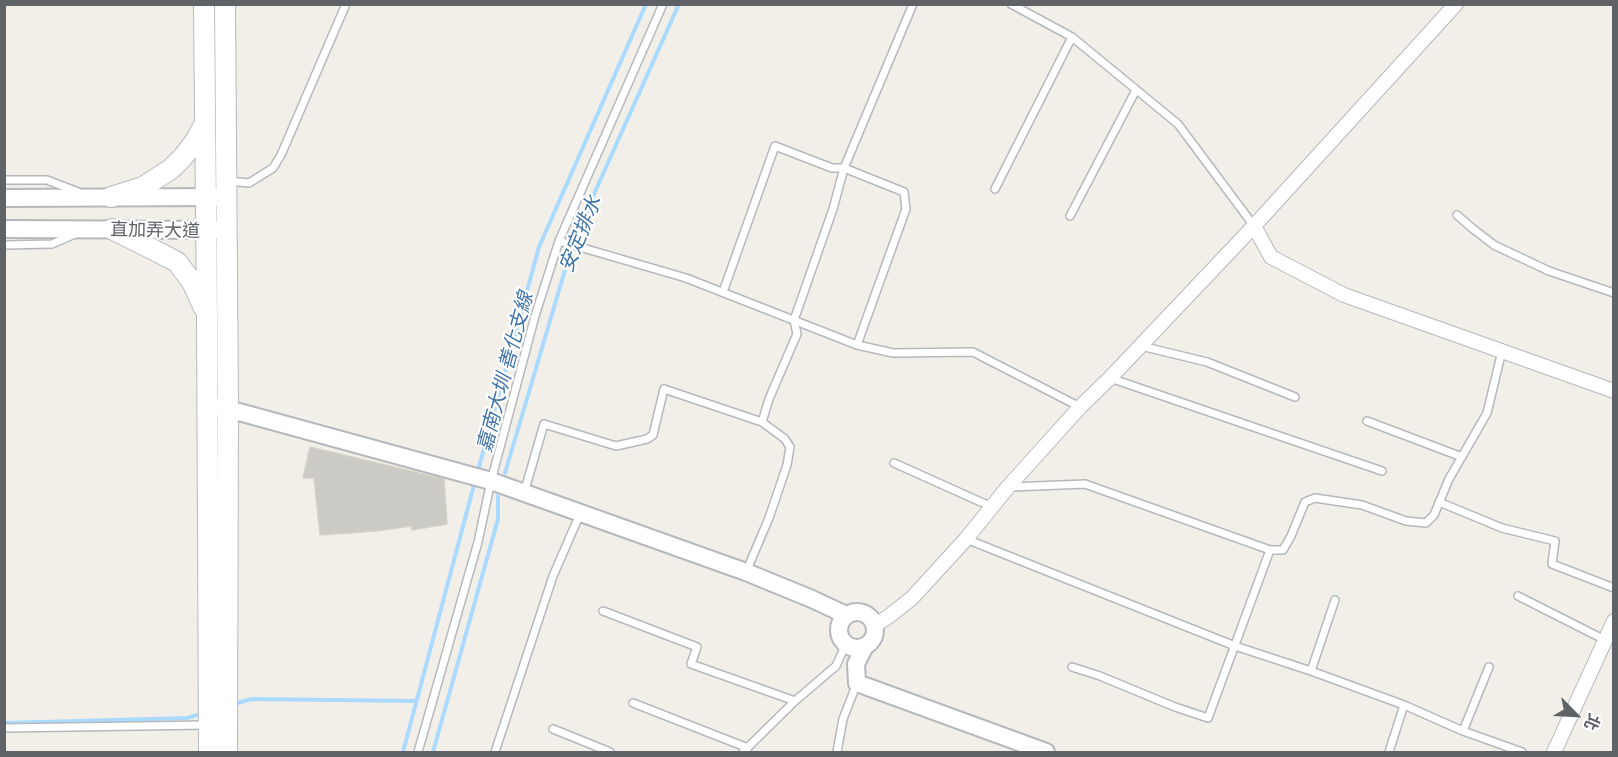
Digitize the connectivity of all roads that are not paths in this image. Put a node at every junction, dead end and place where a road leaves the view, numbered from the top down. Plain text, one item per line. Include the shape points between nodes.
1 (204, 4) edge
2 (225, 4) edge
3 (346, 4) edge
4 (663, 4) edge
5 (913, 4) edge
6 (1011, 4) edge
7 (1456, 4) edge
8 (1072, 37) junction
9 (1136, 90) junction
10 (205, 123) junction
11 (844, 168) junction
12 (4, 180) edge
13 (226, 189) junction
14 (995, 189) dead end
15 (206, 196) junction
16 (88, 197) junction
17 (111, 197) junction
18 (4, 198) edge
19 (1457, 215) dead end
20 (1070, 216) dead end
21 (1254, 226) junction
22 (4, 228) edge
23 (85, 229) junction
24 (112, 229) junction
25 (216, 230) junction
26 (559, 241) junction
27 (4, 244) edge
28 (723, 292) junction
29 (1614, 293) edge
30 (207, 316) junction
31 (794, 320) junction
32 (857, 345) junction
33 (1140, 345) junction
34 (1502, 351) junction
35 (1110, 378) junction
36 (1614, 391) edge
37 (1295, 397) dead end
38 (207, 405) junction
39 (1080, 407) junction
40 (228, 409) junction
41 (1367, 421) dead end
42 (762, 422) junction
43 (1462, 458) junction
44 (894, 463) dead end
45 (1382, 471) dead end
46 (488, 480) junction
47 (1008, 487) junction
48 (524, 494) junction
49 (1439, 502) junction
50 (992, 507) junction
51 (580, 514) junction
52 (966, 538) junction
53 (1270, 550) junction
54 (746, 572) junction
55 (1614, 588) edge
56 (1518, 596) dead end
57 (1335, 600) dead end
58 (603, 611) dead end
59 (846, 615) junction
60 (1614, 621) edge
61 (875, 625) junction
62 (1605, 640) junction
63 (846, 645) junction
64 (865, 646) junction
65 (1235, 646) junction
66 (1072, 667) dead end
67 (1489, 667) dead end
68 (1311, 671) junction
69 (857, 682) junction
70 (795, 700) junction
71 (633, 703) dead end
72 (1404, 705) junction
73 (218, 724) junction
74 (4, 729) edge
75 (553, 729) dead end
76 (1463, 731) junction
77 (746, 750) edge
78 (209, 753) edge
79 (227, 753) edge
80 (418, 753) edge
81 (495, 753) edge
82 (610, 753) edge
83 (837, 753) edge
84 (1047, 753) edge
85 (1389, 753) edge
86 (1522, 753) edge
87 (1554, 753) edge

1 - 10 main road
2 - 13 main road
3 - 13 lane via 273,168 249,183
4 - 26 lane
5 - 11 lane
6 - 8 lane
7 - 21 street
8 - 9 lane
8 - 14 lane
9 - 20 lane
9 - 21 lane via 1178,124
10 - 15 main road
10 - 17 main road via 171,169 143,187
11 - 28 lane via 832,168 775,146
11 - 31 lane
11 - 32 lane via 904,192 906,209
12 - 16 lane, 直加弄大道 via 47,180
13 - 15 street, 直加弄大道
13 - 25 main road
15 - 17 street, 直加弄大道
15 - 25 main road
16 - 17 street, 直加弄大道
16 - 18 street, 直加弄大道
19 - 29 lane via 1494,245 1549,271
21 - 33 street
21 - 34 street via 1271,257 1344,295
22 - 23 street, 直加弄大道
23 - 24 street, 直加弄大道
23 - 27 lane, 直加弄大道 via 52,244
24 - 25 street, 直加弄大道
24 - 30 main road via 177,262 192,282
25 - 30 main road
25 - 40 main road
26 - 28 lane
26 - 46 lane
28 - 31 lane
30 - 38 main road
31 - 32 lane
31 - 42 lane via 797,334
32 - 39 lane via 893,353 973,352
33 - 35 street
33 - 37 lane via 1207,362
34 - 36 street
34 - 43 lane via 1487,413
35 - 39 street
35 - 45 lane
38 - 40 street
38 - 73 main road
39 - 47 street
40 - 46 street
40 - 73 main road
41 - 43 lane
42 - 48 lane via 664,389 653,435 647,439 616,446 544,424
42 - 54 lane via 790,447 788,465
43 - 49 lane
44 - 50 lane
46 - 48 street
46 - 80 lane via 478,542
47 - 50 street
47 - 53 lane via 1085,484
48 - 51 street
49 - 53 lane via 1426,523 1406,521 1362,505 1315,498 1305,502 1283,550
49 - 55 lane via 1502,528 1555,541 1552,564
50 - 52 street
51 - 54 street
51 - 81 lane via 553,576
52 - 61 street via 912,598
52 - 65 lane
53 - 65 lane
54 - 59 street
56 - 62 lane
57 - 68 lane
58 - 70 lane via 697,647 691,664
59 - 61 street via 863,612
59 - 63 street via 838,630
60 - 62 street
61 - 64 street via 874,637
62 - 87 street
63 - 64 street
63 - 70 lane via 836,666
64 - 69 street via 856,664
65 - 66 lane via 1208,718
65 - 68 lane
67 - 76 lane
68 - 72 lane
69 - 83 lane via 843,719
69 - 84 street
70 - 77 lane
71 - 77 lane
72 - 76 lane
72 - 85 lane
73 - 74 lane
73 - 78 main road
73 - 79 main road
75 - 82 lane
76 - 86 lane

